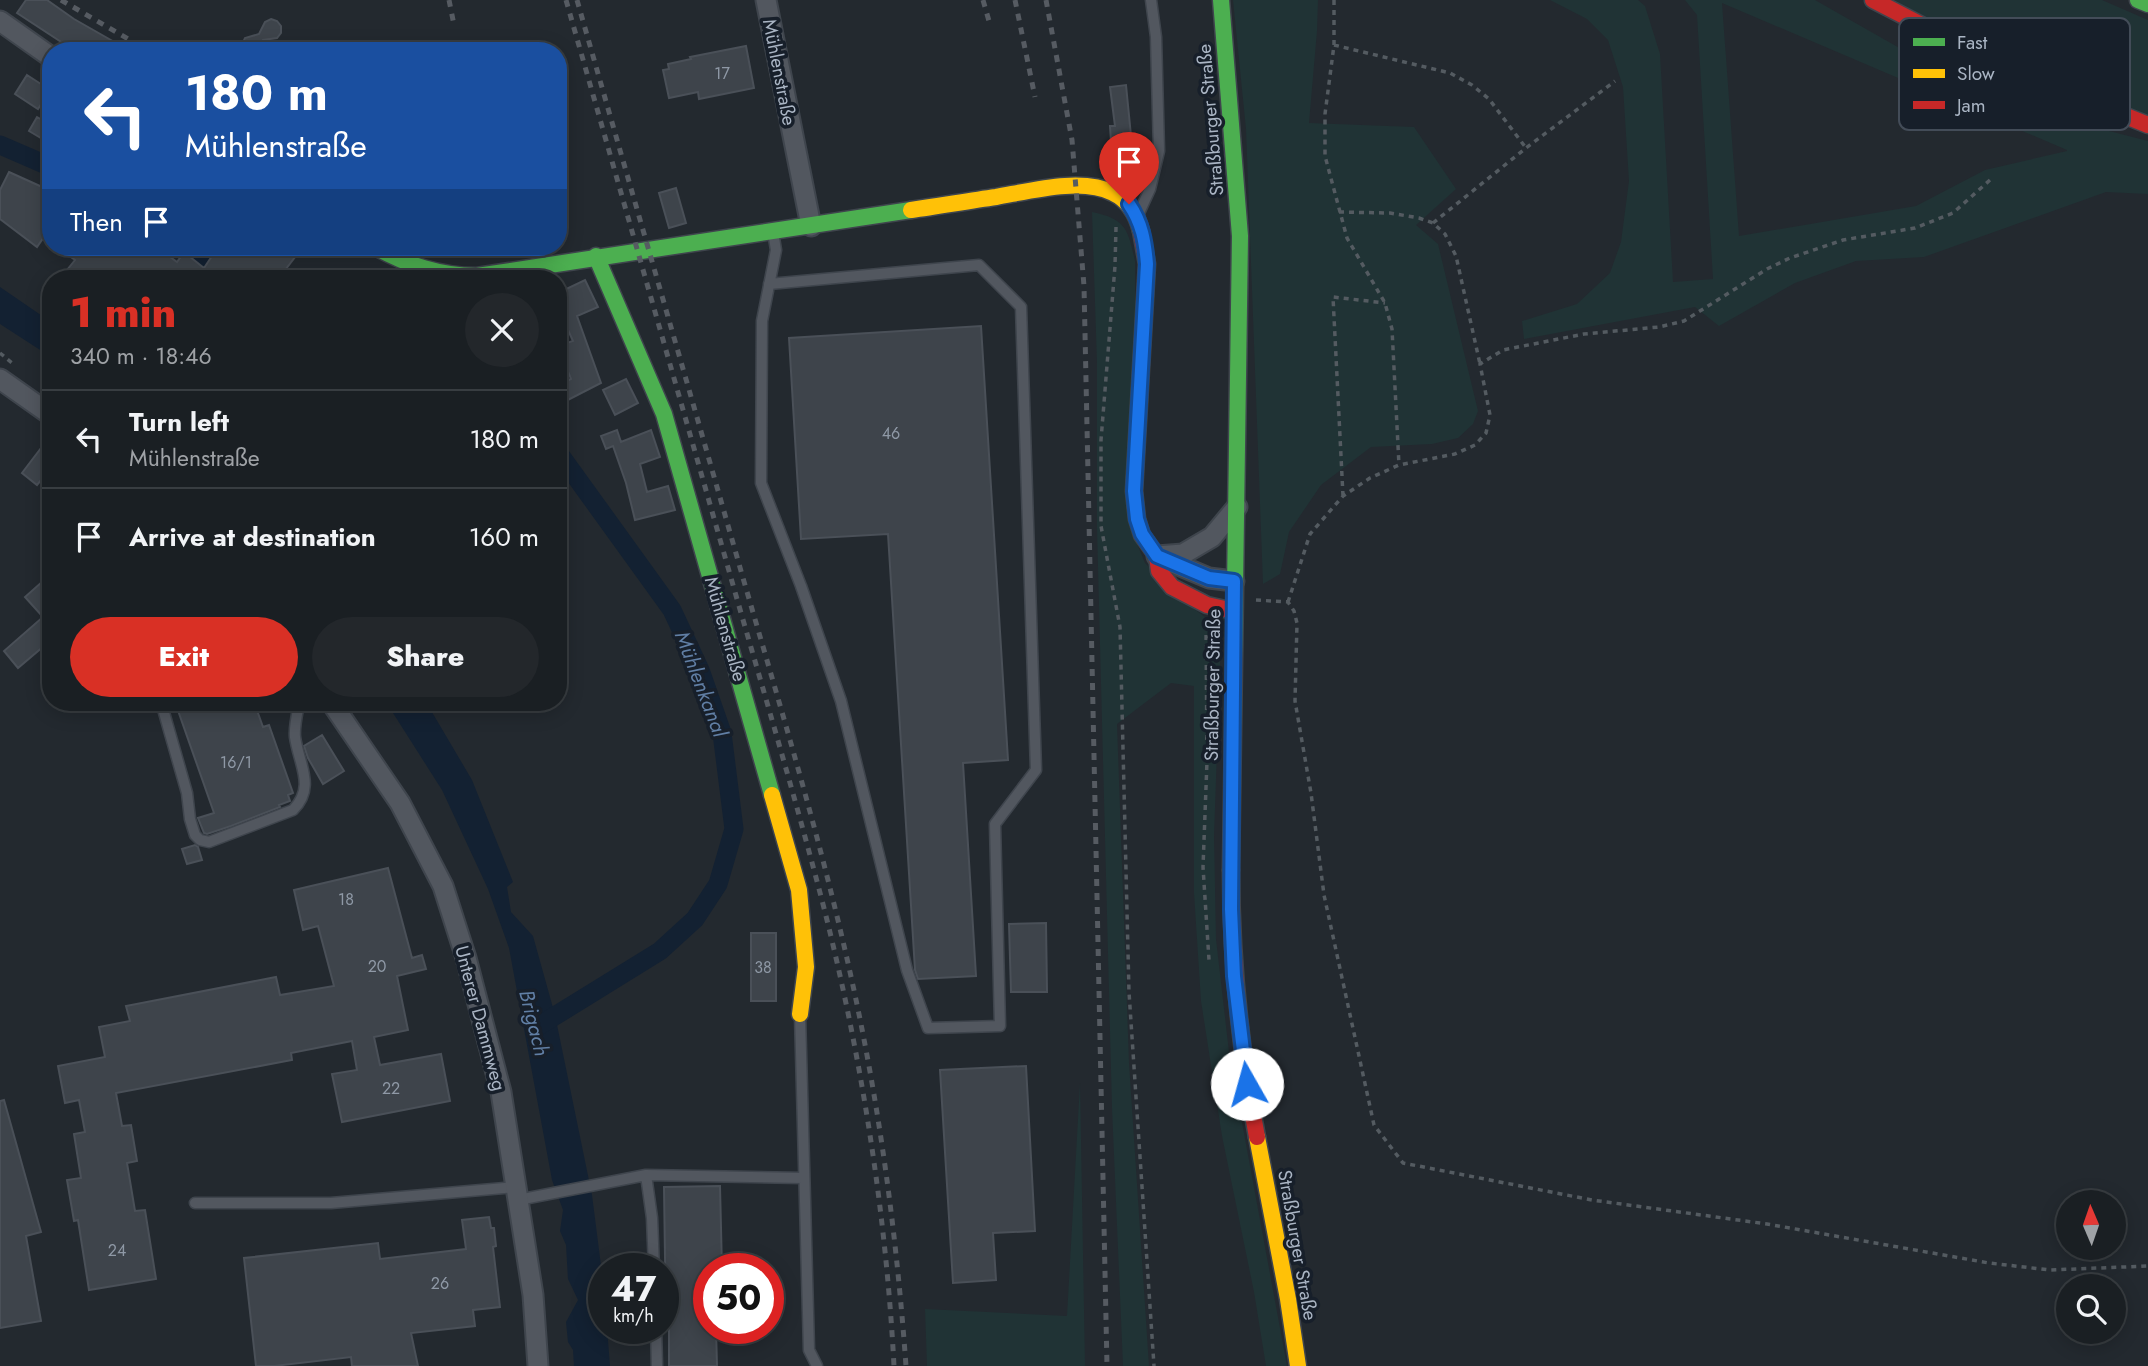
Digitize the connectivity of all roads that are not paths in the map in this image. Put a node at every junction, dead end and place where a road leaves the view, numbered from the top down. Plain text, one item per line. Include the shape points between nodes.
1 (766, 0) edge
2 (1151, 0) edge
3 (1221, 0) edge
4 (1873, 0) edge
5 (2138, 0) edge
6 (2148, 5) edge
7 (1908, 18) edge
8 (0, 21) edge
9 (42, 51) edge
10 (2130, 118) edge
11 (2148, 125) edge
12 (1138, 217) junction
13 (811, 226) junction
14 (774, 231) junction
15 (391, 256) edge
16 (596, 256) junction
17 (428, 270) edge
18 (527, 270) edge
19 (769, 284) junction
20 (0, 379) edge
21 (42, 409) edge
22 (1237, 507) junction
23 (1157, 556) junction
24 (1234, 597) junction
25 (164, 711) edge
26 (298, 711) edge
27 (337, 711) edge
28 (800, 1014) joint
29 (646, 1175) junction
30 (803, 1178) junction
31 (523, 1195) junction
32 (195, 1203) dead end
33 (653, 1253) edge
34 (656, 1344) edge
35 (538, 1366) edge
36 (657, 1366) edge
37 (817, 1366) edge
38 (1298, 1366) edge

1 - 13 street, Mühlenstraße
2 - 12 lane via 1159,151
3 - 22 street, Straßburger Straße via 1240,236
4 - 7 street
5 - 6 street
8 - 9 street
10 - 11 street
12 - 13 street via 1117,194 1093,186 1067,186
12 - 23 street via 1147,264 1134,491 1142,534
13 - 14 street
14 - 16 street
14 - 19 lane via 776,250
15 - 17 street
16 - 18 street
16 - 28 street, Mühlenstraße via 664,414 799,890 806,967
19 - 19 lane via 762,321 761,483 841,701 907,970 928,1028 1000,1026 995,824 1036,771 1021,307 979,264
20 - 21 street
22 - 23 street via 1212,537 1183,554
22 - 24 street, Straßburger Straße
23 - 24 street via 1209,578
23 - 24 street via 1159,571 1172,587 1207,605
24 - 38 street, Straßburger Straße via 1234,976 1247,1084
25 - 26 lane via 195,835 209,842 293,810 302,801 305,782 295,734
27 - 31 street, Unterer Dammweg via 400,803 443,886 470,969
28 - 30 lane
29 - 30 lane
29 - 31 lane
29 - 33 lane
30 - 37 lane via 809,1350
31 - 32 lane
31 - 35 street, Unterer Dammweg
34 - 36 lane

